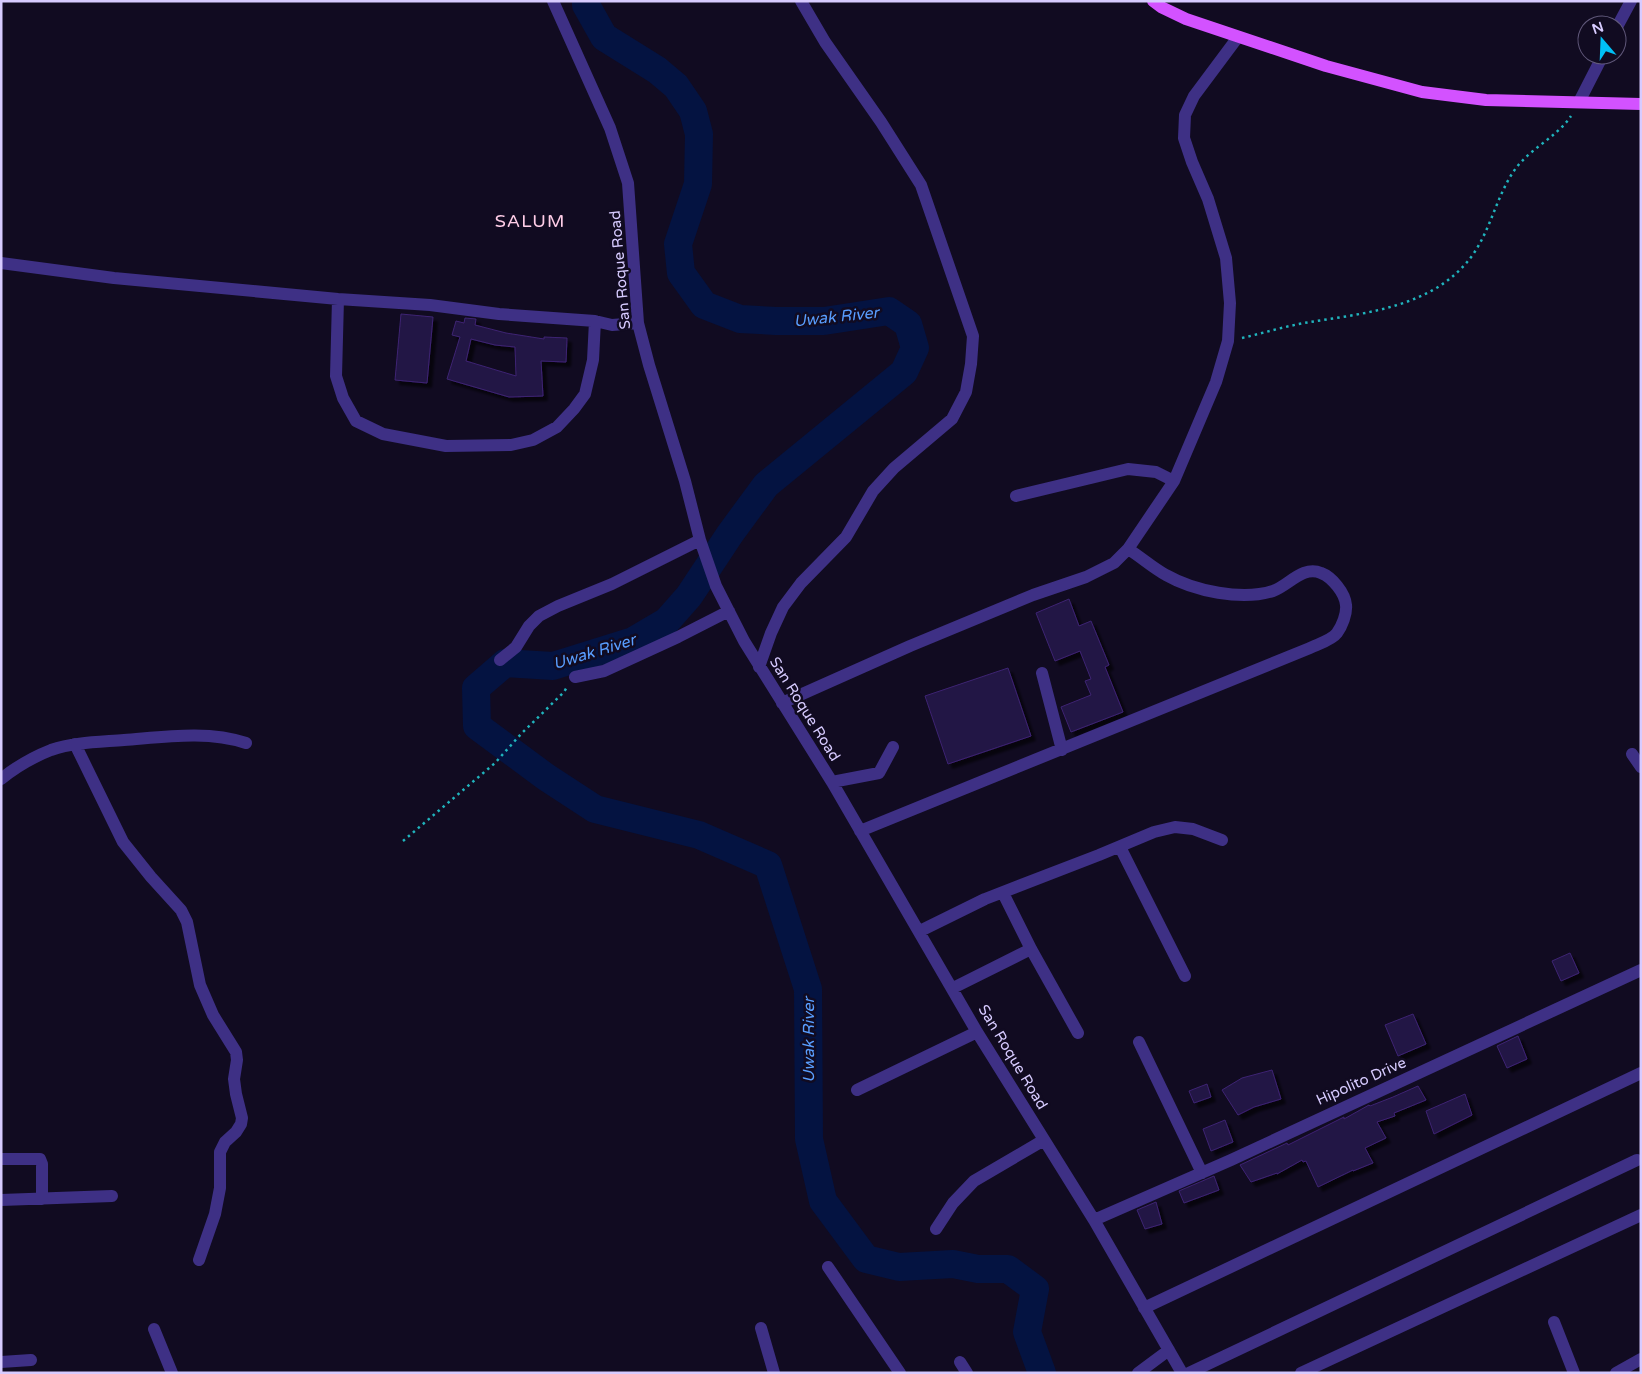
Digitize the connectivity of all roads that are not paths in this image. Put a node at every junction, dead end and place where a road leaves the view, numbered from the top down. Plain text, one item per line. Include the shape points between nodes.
1 (553, 1) edge
2 (801, 1) edge
3 (1153, 1) edge
4 (1631, 1) edge
5 (1623, 15) edge
6 (1238, 37) junction
7 (1598, 65) edge
8 (1579, 102) junction
9 (1641, 104) edge
10 (1, 263) edge
11 (338, 299) junction
12 (595, 321) junction
13 (638, 324) junction
14 (1174, 481) junction
15 (1016, 496) dead end
16 (700, 540) junction
17 (1128, 549) junction
18 (729, 611) junction
19 (500, 660) dead end
20 (760, 667) junction
21 (1042, 673) dead end
22 (576, 677) road end
23 (782, 703) junction
24 (246, 743) dead end
25 (75, 744) junction
26 (893, 748) dead end
27 (1062, 750) junction
28 (1632, 754) dead end
29 (1641, 766) edge
30 (1, 779) edge
31 (832, 782) junction
32 (860, 831) junction
33 (1222, 840) dead end
34 (1120, 847) junction
35 (1003, 893) junction
36 (920, 931) junction
37 (1031, 949) junction
38 (1641, 970) edge
39 (1185, 976) dead end
40 (953, 988) junction
41 (977, 1032) junction
42 (1078, 1033) dead end
43 (1139, 1042) dead end
44 (1641, 1073) edge
45 (857, 1090) dead end
46 (1044, 1140) junction
47 (1, 1159) edge
48 (1637, 1160) dead end
49 (1202, 1173) junction
50 (112, 1196) dead end
51 (42, 1199) junction
52 (1, 1200) edge
53 (1641, 1215) edge
54 (1094, 1220) junction
55 (936, 1229) dead end
56 (198, 1260) dead end
57 (828, 1267) dead end
58 (1144, 1308) junction
59 (1554, 1322) dead end
60 (761, 1328) dead end
61 (154, 1329) dead end
62 (1169, 1350) junction
63 (1641, 1359) edge
64 (31, 1360) dead end
65 (1, 1362) edge
66 (172, 1373) edge
67 (774, 1373) edge
68 (900, 1373) edge
69 (1138, 1373) edge
70 (1182, 1373) edge
71 (1190, 1373) edge
72 (1301, 1373) edge
73 (1574, 1373) edge
74 (1616, 1373) edge

1 - 13 street, San Roque Road via 607,121 628,183
2 - 20 street via 921,185 973,336 966,392 952,419 894,468 873,491 846,537 801,583 783,607
3 - 6 main road via 1186,19
4 - 5 street
6 - 8 main road via 1326,66 1422,92 1486,100
6 - 14 street via 1194,96 1185,116 1184,138 1208,199 1226,258 1230,303 1228,341 1216,382
7 - 8 street
8 - 9 main road
10 - 11 street via 114,278
11 - 12 street
11 - 12 street via 336,376 343,398 356,421 383,434 446,446 511,444 534,440 557,427 585,394 593,360
12 - 13 street via 612,325
13 - 16 street, San Roque Road
14 - 15 street via 1156,472 1128,469
14 - 17 street
16 - 18 street, San Roque Road via 716,586
16 - 19 street via 539,616 516,647
17 - 23 street via 1114,563 1086,577 1024,598
17 - 27 street via 1166,575 1228,594 1272,592 1302,574 1320,572 1339,589 1346,604 1344,620 1336,635 1310,648
18 - 20 street, San Roque Road
18 - 22 street via 604,671
20 - 23 street, San Roque Road
21 - 27 street
23 - 31 street, San Roque Road
24 - 25 street via 213,736
25 - 30 street via 33,758
25 - 56 street via 123,842 181,910 187,922 200,985 213,1015 236,1052 234,1079 241,1124 220,1152 220,1188 215,1214
26 - 31 street via 879,773
27 - 32 street
28 - 29 street
31 - 32 street, San Roque Road
32 - 36 street, San Roque Road
33 - 34 street via 1193,829 1175,827
34 - 35 street
34 - 39 street
35 - 36 street
35 - 37 street
36 - 40 street, San Roque Road
37 - 40 street
37 - 42 street
38 - 49 street, Hipolito Drive
40 - 41 street, San Roque Road
41 - 45 street
41 - 46 street, San Roque Road
43 - 49 street
44 - 58 street
46 - 54 street, San Roque Road
46 - 55 street via 974,1181 953,1203
47 - 51 street via 40,1159
48 - 71 street
49 - 54 street, Hipolito Drive
50 - 51 street
51 - 52 street
53 - 72 street
54 - 58 street, San Roque Road
57 - 68 street
58 - 62 street, San Roque Road
59 - 73 street
60 - 67 street
61 - 66 street
62 - 69 street
62 - 70 street, San Roque Road
63 - 74 street
64 - 65 street

